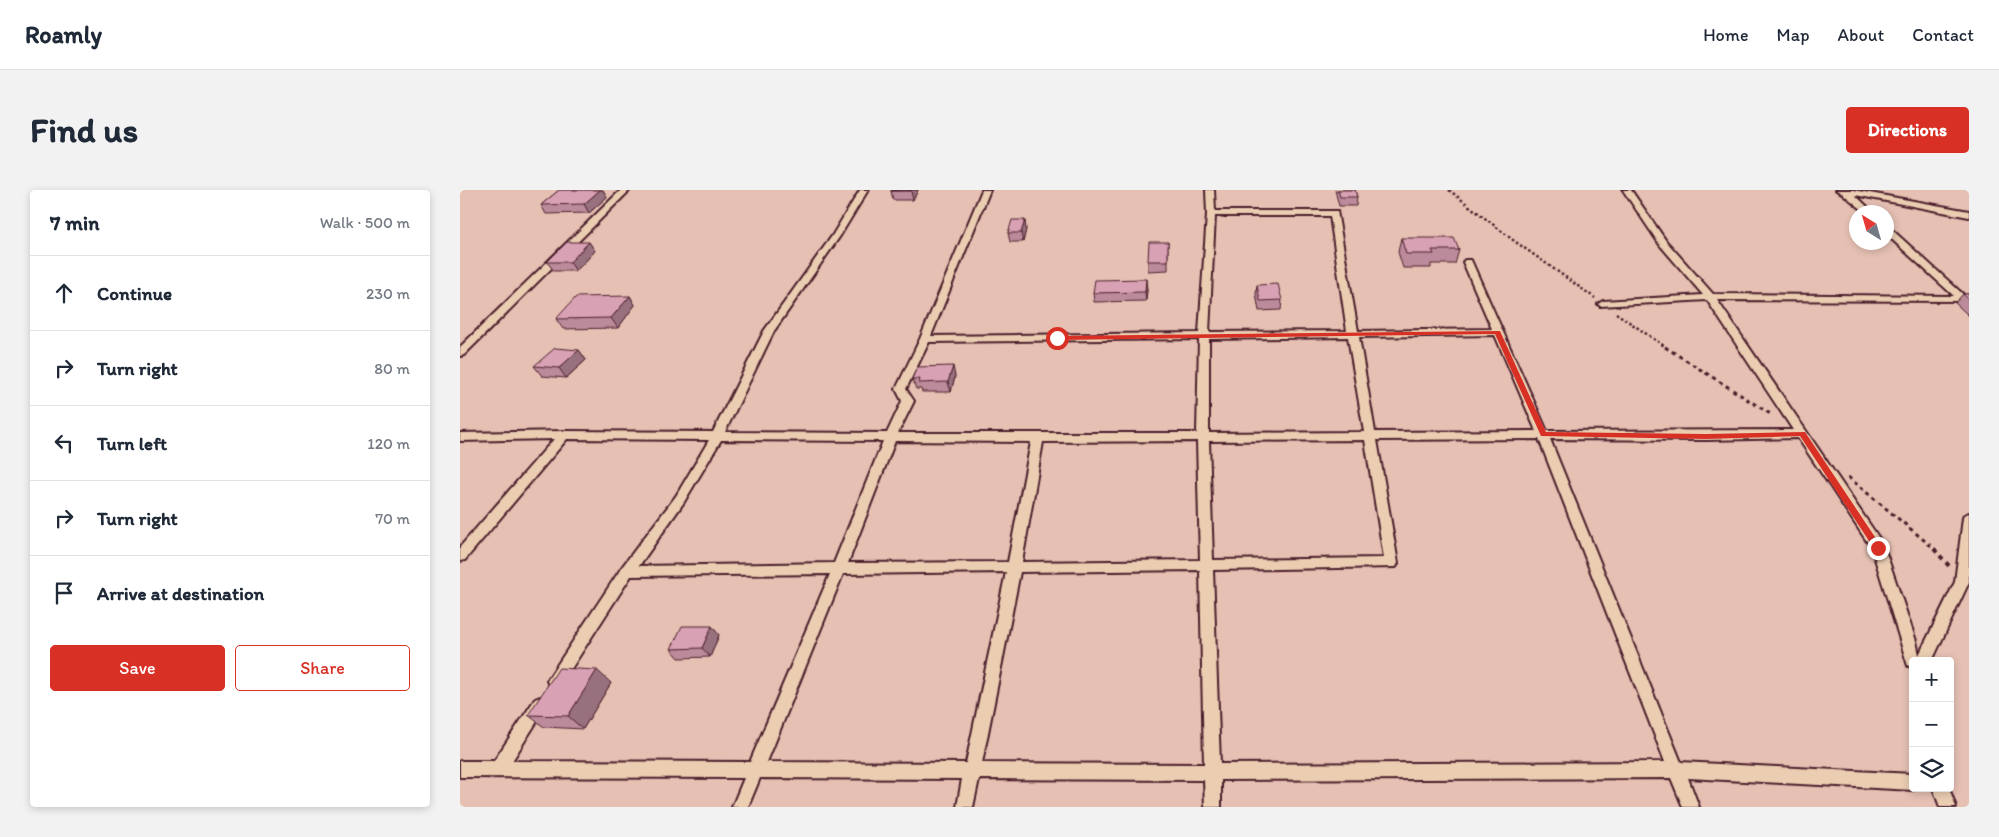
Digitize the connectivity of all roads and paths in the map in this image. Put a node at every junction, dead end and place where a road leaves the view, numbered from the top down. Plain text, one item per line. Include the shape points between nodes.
1 (626, 190) edge
2 (864, 190) edge
3 (986, 190) edge
4 (1210, 190) edge
5 (1449, 190) edge
6 (1627, 190) edge
7 (1843, 191) edge
8 (1860, 205) edge
9 (1211, 214) junction
10 (1969, 214) edge
11 (1894, 236) edge
12 (1468, 262) dead end
13 (1710, 298) junction
14 (1604, 304) junction
15 (1498, 332) junction
16 (1353, 334) junction
17 (1204, 336) junction
18 (925, 340) junction
19 (460, 353) edge
20 (1778, 418) dead end
21 (1803, 434) junction
22 (564, 435) junction
23 (1543, 435) junction
24 (1372, 436) junction
25 (460, 437) edge
26 (717, 437) junction
27 (1203, 437) junction
28 (890, 438) junction
29 (1038, 438) junction
30 (1845, 474) dead end
31 (1969, 518) edge
32 (460, 556) edge
33 (1205, 563) junction
34 (1014, 566) junction
35 (839, 568) junction
36 (627, 571) junction
37 (1962, 582) junction
38 (1912, 657) edge
39 (1926, 657) edge
40 (460, 769) edge
41 (498, 769) junction
42 (755, 770) junction
43 (1677, 770) junction
44 (973, 771) junction
45 (1213, 772) junction
46 (1909, 782) edge
47 (1942, 792) edge
48 (740, 807) edge
49 (965, 807) edge
50 (1213, 807) edge
51 (1692, 807) edge
52 (1948, 807) edge

1 - 19 street
2 - 26 street via 769,331
3 - 18 street
4 - 9 street
5 - 14 path
6 - 13 street via 1663,243
7 - 8 street
7 - 10 street
9 - 16 street via 1334,212
9 - 17 street
11 - 13 street via 1963,299
12 - 15 street
13 - 14 street
13 - 21 street
14 - 20 path via 1655,341
15 - 16 street
15 - 23 street
16 - 17 street
16 - 24 street
17 - 18 street
17 - 27 street
18 - 28 street via 902,389 908,402
21 - 23 street
21 - 38 street via 1878,548
22 - 25 street
22 - 26 street
22 - 32 street
23 - 24 street
23 - 43 street
24 - 27 street
24 - 33 street via 1390,563
26 - 28 street
26 - 36 street via 680,499
27 - 29 street
27 - 33 street
28 - 29 street
28 - 35 street
29 - 34 street
30 - 37 path via 1936,550
31 - 37 street
33 - 34 street
33 - 45 street
34 - 35 street
34 - 44 street
35 - 36 street
35 - 42 street
36 - 41 street
37 - 39 street
40 - 41 street
41 - 42 street
42 - 44 street
42 - 48 street
43 - 45 street
43 - 46 street
43 - 51 street
44 - 45 street
44 - 49 street
45 - 50 street
47 - 52 street

